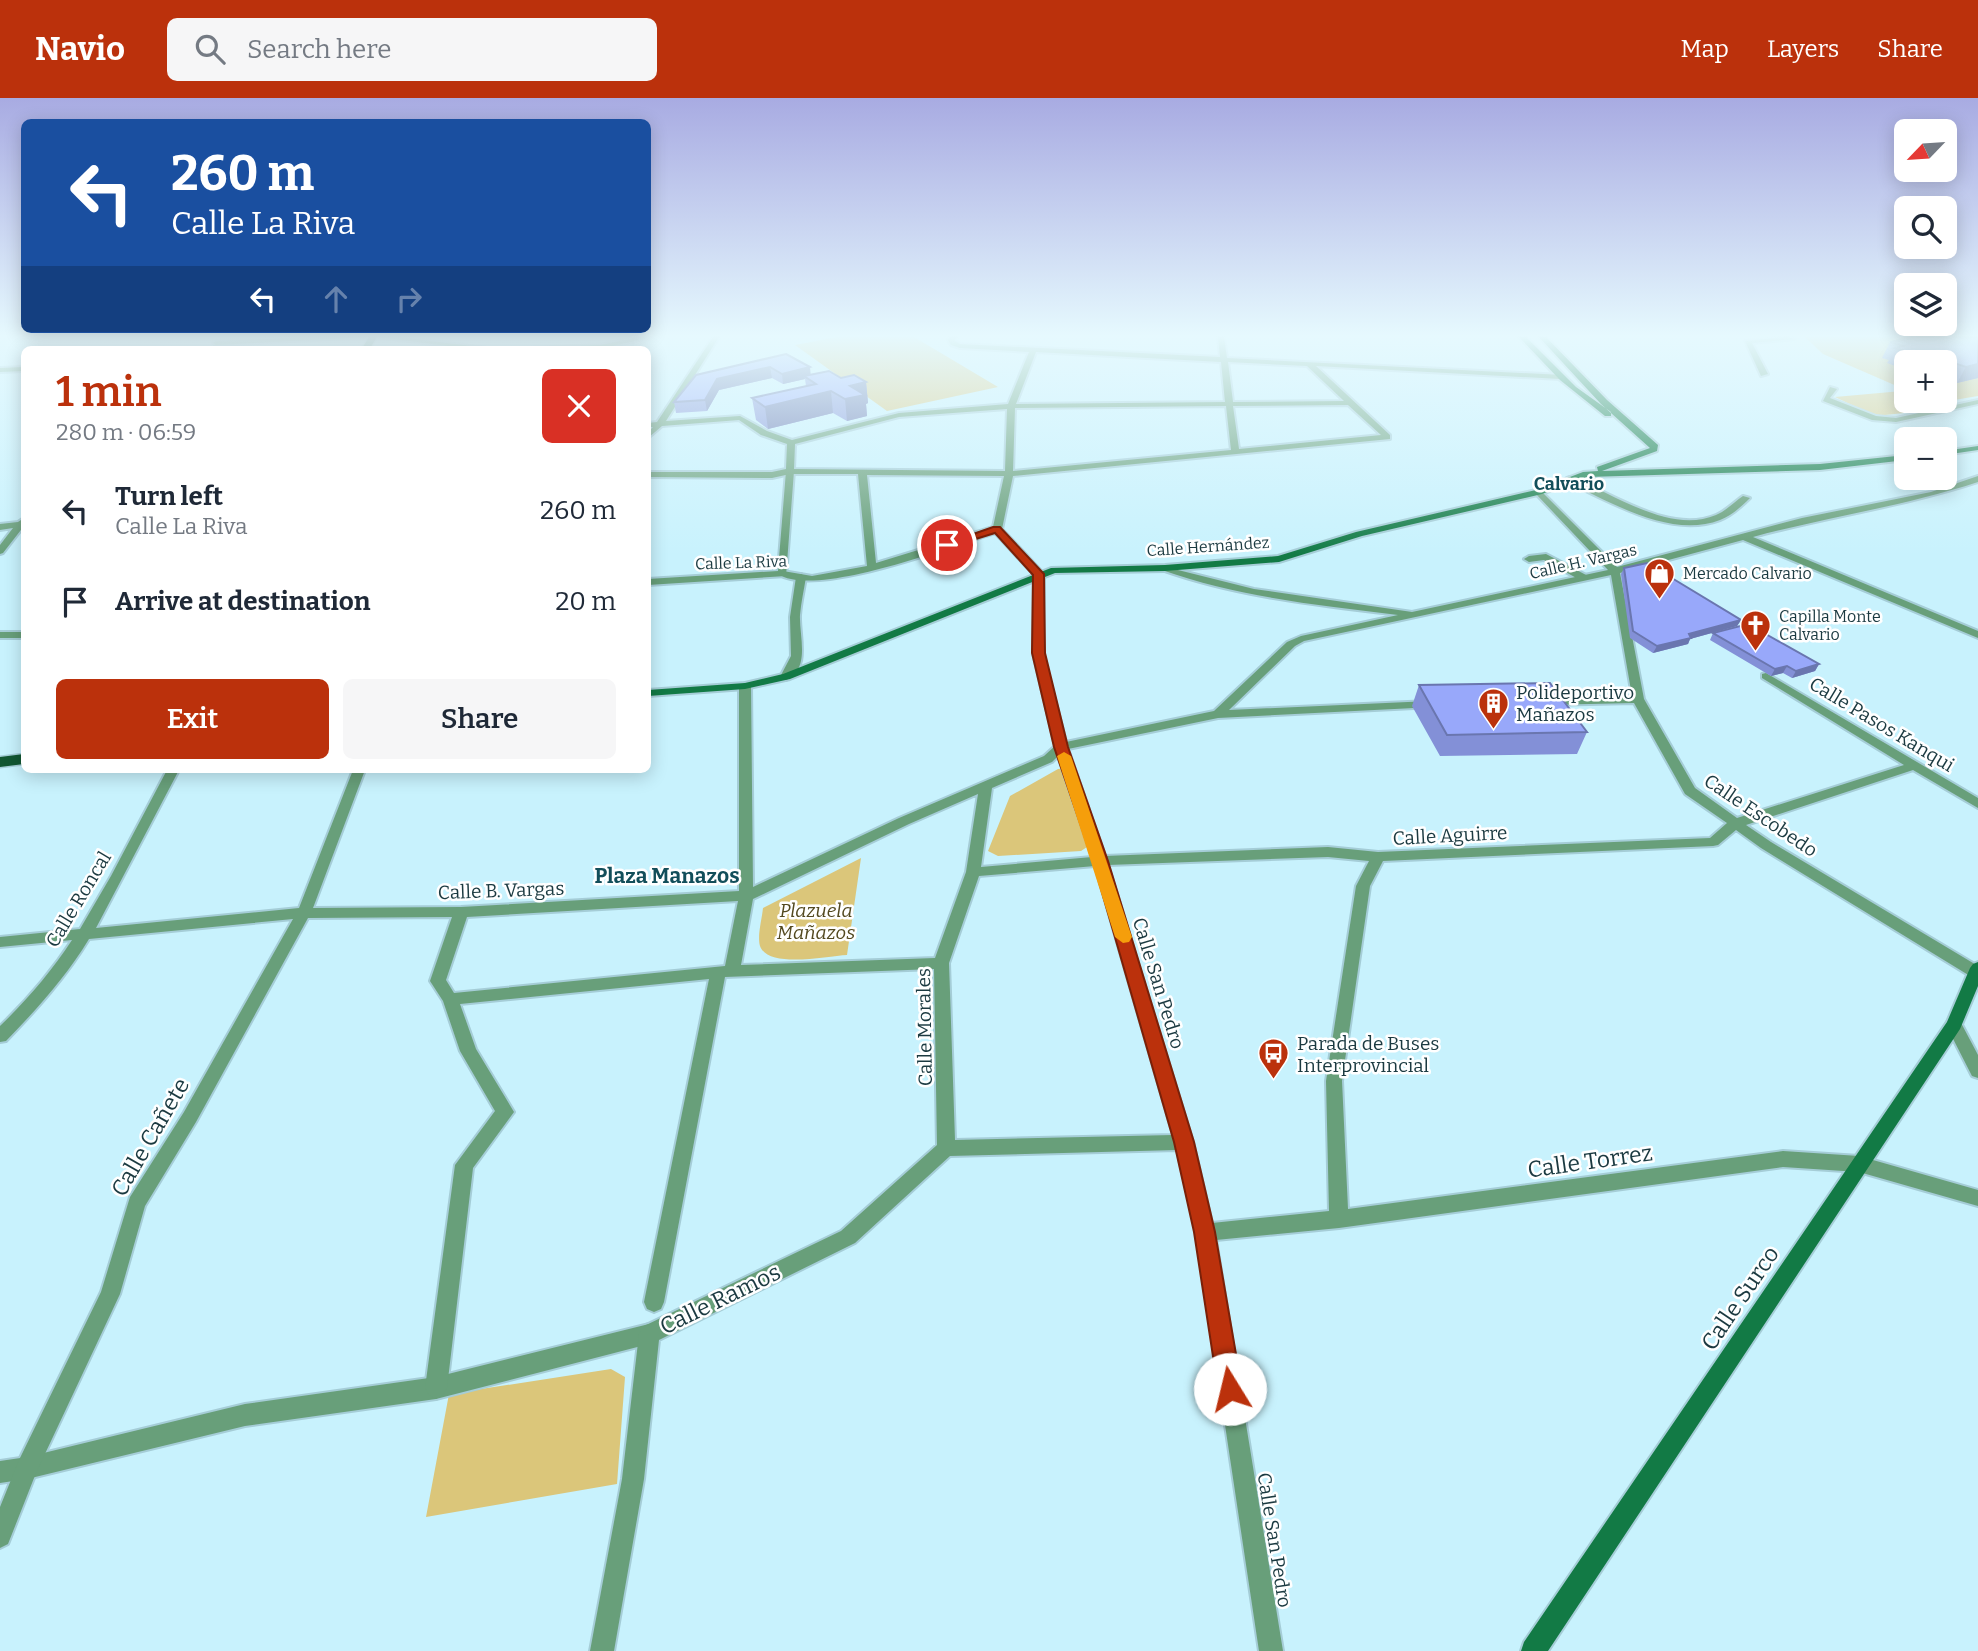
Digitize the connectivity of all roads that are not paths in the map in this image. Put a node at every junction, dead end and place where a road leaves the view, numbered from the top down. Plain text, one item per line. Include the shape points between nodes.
1 (669, 409) edge
2 (968, 409) edge
3 (1011, 409) edge
4 (1228, 409) edge
5 (1355, 409) edge
6 (1601, 409) edge
7 (1612, 409) edge
8 (1857, 409) edge
9 (1941, 409) edge
10 (660, 424) junction
11 (651, 425) edge
12 (651, 433) edge
13 (1639, 433) junction
14 (791, 443) junction
15 (1978, 448) edge
16 (1957, 451) edge
17 (1235, 452) junction
18 (1894, 458) edge
19 (790, 471) junction
20 (862, 471) junction
21 (1009, 474) junction
22 (1586, 474) junction
23 (651, 475) edge
24 (1978, 479) edge
25 (1570, 480) junction
26 (1539, 492) junction
27 (1746, 498) dead end
28 (21, 523) edge
29 (21, 524) edge
30 (0, 527) edge
31 (997, 529) junction
32 (1742, 536) junction
33 (21, 545) edge
34 (2, 549) edge
35 (1528, 559) dead end
36 (872, 568) junction
37 (1165, 568) junction
38 (1615, 571) junction
39 (783, 574) junction
40 (1039, 574) junction
41 (801, 577) junction
42 (1584, 578) junction
43 (651, 582) edge
44 (1420, 615) junction
45 (0, 635) edge
46 (21, 635) edge
47 (1978, 635) edge
48 (1766, 676) dead end
49 (786, 677) junction
50 (745, 686) junction
51 (651, 693) edge
52 (1637, 699) junction
53 (1532, 702) edge
54 (1439, 705) edge
55 (1218, 714) junction
56 (1061, 747) junction
57 (21, 759) edge
58 (0, 762) edge
59 (1913, 766) junction
60 (171, 773) edge
61 (358, 773) edge
62 (986, 786) junction
63 (1978, 804) edge
64 (1734, 824) junction
65 (1378, 857) junction
66 (1100, 861) junction
67 (973, 872) junction
68 (746, 896) junction
69 (461, 912) junction
70 (304, 913) junction
71 (84, 935) junction
72 (0, 942) edge
73 (941, 963) junction
74 (1976, 970) edge
75 (725, 972) junction
76 (450, 999) junction
77 (1954, 1025) junction
78 (0, 1036) edge
79 (1978, 1071) edge
80 (1184, 1142) junction
81 (946, 1148) junction
82 (1859, 1164) junction
83 (1978, 1198) edge
84 (1339, 1219) junction
85 (1205, 1232) junction
86 (654, 1302) dead end
87 (649, 1334) junction
88 (436, 1388) junction
89 (27, 1468) junction
90 (0, 1472) edge
91 (0, 1536) edge
92 (602, 1651) edge
93 (1272, 1651) edge
94 (1534, 1651) edge

1 - 10 street
2 - 14 street via 899,415
3 - 21 street
4 - 17 street
5 - 17 street via 1387,437
6 - 13 main road
7 - 13 main road
8 - 9 street via 1889,420
10 - 11 street
10 - 12 street
10 - 14 street via 740,418
13 - 22 main road via 1654,449
14 - 19 street
15 - 16 main road
17 - 21 street
18 - 22 main road, Calle Hernández via 1820,467
19 - 20 street
19 - 23 street
19 - 39 street
20 - 21 street
20 - 36 street
21 - 31 street
22 - 25 main road, Calle Hernández
24 - 32 street, Calle H. Vargas via 1933,494
25 - 26 main road, Calle Hernández
25 - 27 street via 1649,515 1675,520 1717,519
26 - 37 main road, Calle Hernández via 1359,534 1279,559
26 - 38 street
28 - 30 street
29 - 34 street
31 - 36 street, Calle La Riva
31 - 40 street
32 - 38 street, Calle H. Vargas
32 - 47 street
33 - 34 street
35 - 42 street via 1546,557
36 - 41 street, Calle La Riva
37 - 40 main road, Calle Hernández
37 - 44 street via 1255,591
38 - 42 street, Calle H. Vargas
38 - 52 street, Calle Escobedo
39 - 41 street, Calle La Riva
39 - 43 street, Calle La Riva
40 - 49 main road, Calle Hernández
40 - 56 street, Calle San Pedro via 1038,653
41 - 49 street via 795,622 799,641 795,665
42 - 44 street, Calle H. Vargas
44 - 55 street, Calle H. Vargas via 1301,639
45 - 46 street
48 - 59 street, Calle Pasos Kanqui
49 - 50 main road, Calle Hernández
50 - 51 main road, Calle Hernández
50 - 68 street, Calle Ramos
52 - 53 street
52 - 64 street, Calle Escobedo via 1690,791
54 - 55 street, Calle B. Vargas
55 - 56 street, Calle B. Vargas
56 - 62 street, Calle B. Vargas via 1048,760
56 - 66 street, Calle San Pedro
57 - 58 main road
59 - 63 street, Calle Pasos Kanqui
59 - 64 street, Calle Aguirre
60 - 71 street, Calle Roncal
61 - 70 street, Calle Cañete
62 - 67 street, Calle Morales
62 - 68 street, Calle B. Vargas
64 - 65 street, Calle Aguirre via 1713,842
64 - 74 street, Calle Escobedo
65 - 66 street, Calle Aguirre via 1328,852
65 - 84 street via 1363,887 1334,1081
66 - 67 street, Calle Aguirre
66 - 80 street, Calle San Pedro
67 - 73 street, Calle Morales
68 - 69 street, Calle B. Vargas
68 - 75 street, Calle Ramos
69 - 70 street, Calle B. Vargas
69 - 76 street via 439,981
70 - 71 street, Calle B. Vargas
70 - 89 street, Calle Cañete via 137,1203 110,1294
71 - 72 street, Calle B. Vargas
71 - 78 street, Calle Roncal via 25,1014
73 - 75 street
73 - 81 street, Calle Morales
74 - 77 main road, Calle Surco
75 - 76 street
75 - 86 street, Calle Ramos
76 - 88 street via 468,1051 505,1112 464,1165
77 - 79 street
77 - 82 main road, Calle Surco
80 - 81 street
80 - 85 street, Calle San Pedro
81 - 87 street, Calle Ramos via 848,1237
82 - 83 street, Calle Torrez
82 - 84 street, Calle Torrez via 1783,1159
82 - 94 main road, Calle Surco
84 - 85 street, Calle Torrez
85 - 93 street, Calle San Pedro
87 - 88 street
87 - 92 street, Calle Ramos via 633,1479
88 - 89 street via 244,1415
89 - 90 street
89 - 91 street, Calle Cañete

